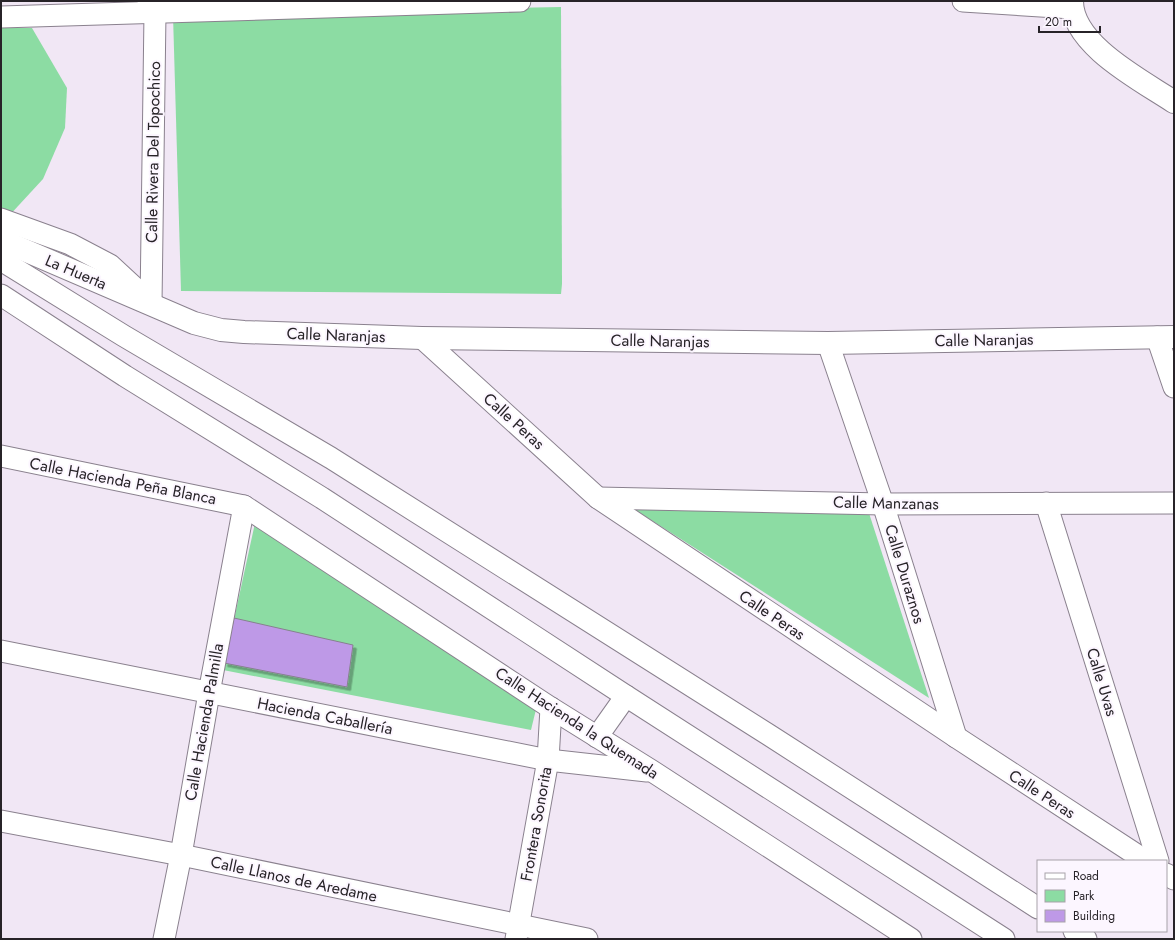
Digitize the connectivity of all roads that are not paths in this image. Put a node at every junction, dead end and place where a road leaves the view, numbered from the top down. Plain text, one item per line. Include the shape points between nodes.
1 (520, 1) edge
2 (963, 1) edge
3 (313, 4) edge
4 (1072, 5) edge
5 (151, 7) edge
6 (1, 17) edge
7 (1174, 102) edge
8 (1, 219) edge
9 (1, 240) edge
10 (1, 260) edge
11 (2, 296) edge
12 (151, 304) junction
13 (1166, 337) edge
14 (422, 338) junction
15 (828, 342) junction
16 (1174, 386) edge
17 (1, 456) edge
18 (598, 498) junction
19 (1046, 503) junction
20 (1174, 503) edge
21 (883, 504) junction
22 (244, 506) junction
23 (1, 651) edge
24 (209, 693) junction
25 (626, 696) junction
26 (551, 708) junction
27 (597, 737) junction
28 (956, 737) junction
29 (548, 760) junction
30 (652, 771) junction
31 (1, 821) edge
32 (181, 855) junction
33 (1144, 860) edge
34 (1158, 860) edge
35 (1037, 907) edge
36 (517, 932) edge
37 (1076, 932) edge
38 (164, 939) edge
39 (587, 939) edge
40 (911, 939) edge
41 (1004, 939) edge
42 (1086, 939) edge

1 - 3 street
2 - 4 street
3 - 5 street
4 - 7 street via 1080,28 1089,41 1112,60
5 - 6 street
5 - 12 street, Calle Rivera Del Topochico
8 - 12 street via 70,244 110,265
9 - 12 street, La Huerta
10 - 35 street via 331,458
11 - 25 street via 315,494
12 - 14 street, Calle Naranjas via 194,323 221,330
13 - 15 street, Calle Naranjas
13 - 16 street
14 - 15 street, Calle Naranjas
14 - 18 street, Calle Peras
15 - 21 street, Calle Duraznos
17 - 22 street, Calle Hacienda Peña Blanca
18 - 21 street, Calle Manzanas
18 - 28 street, Calle Peras
19 - 20 street, Calle Manzanas
19 - 21 street, Calle Manzanas
19 - 34 street, Calle Uvas
21 - 28 street, Calle Duraznos
22 - 24 street, Calle Hacienda Palmilla
22 - 26 street, Calle Hacienda la Quemada
23 - 24 street, Hacienda Caballería
24 - 29 street, Hacienda Caballería
24 - 32 street, Calle Hacienda Palmilla
25 - 27 street
25 - 41 street
26 - 27 street, Calle Hacienda la Quemada
26 - 29 street, Frontera Sonorita
27 - 30 street, Calle Hacienda la Quemada
28 - 33 street, Calle Peras
29 - 30 street, Hacienda Caballería
29 - 36 street, Frontera Sonorita
30 - 40 street, Calle Hacienda la Quemada
31 - 32 street, Calle Llanos de Aredame
32 - 36 street, Calle Llanos de Aredame
32 - 38 street, Calle Hacienda Palmilla
36 - 39 street, Calle Llanos de Aredame
37 - 42 street

